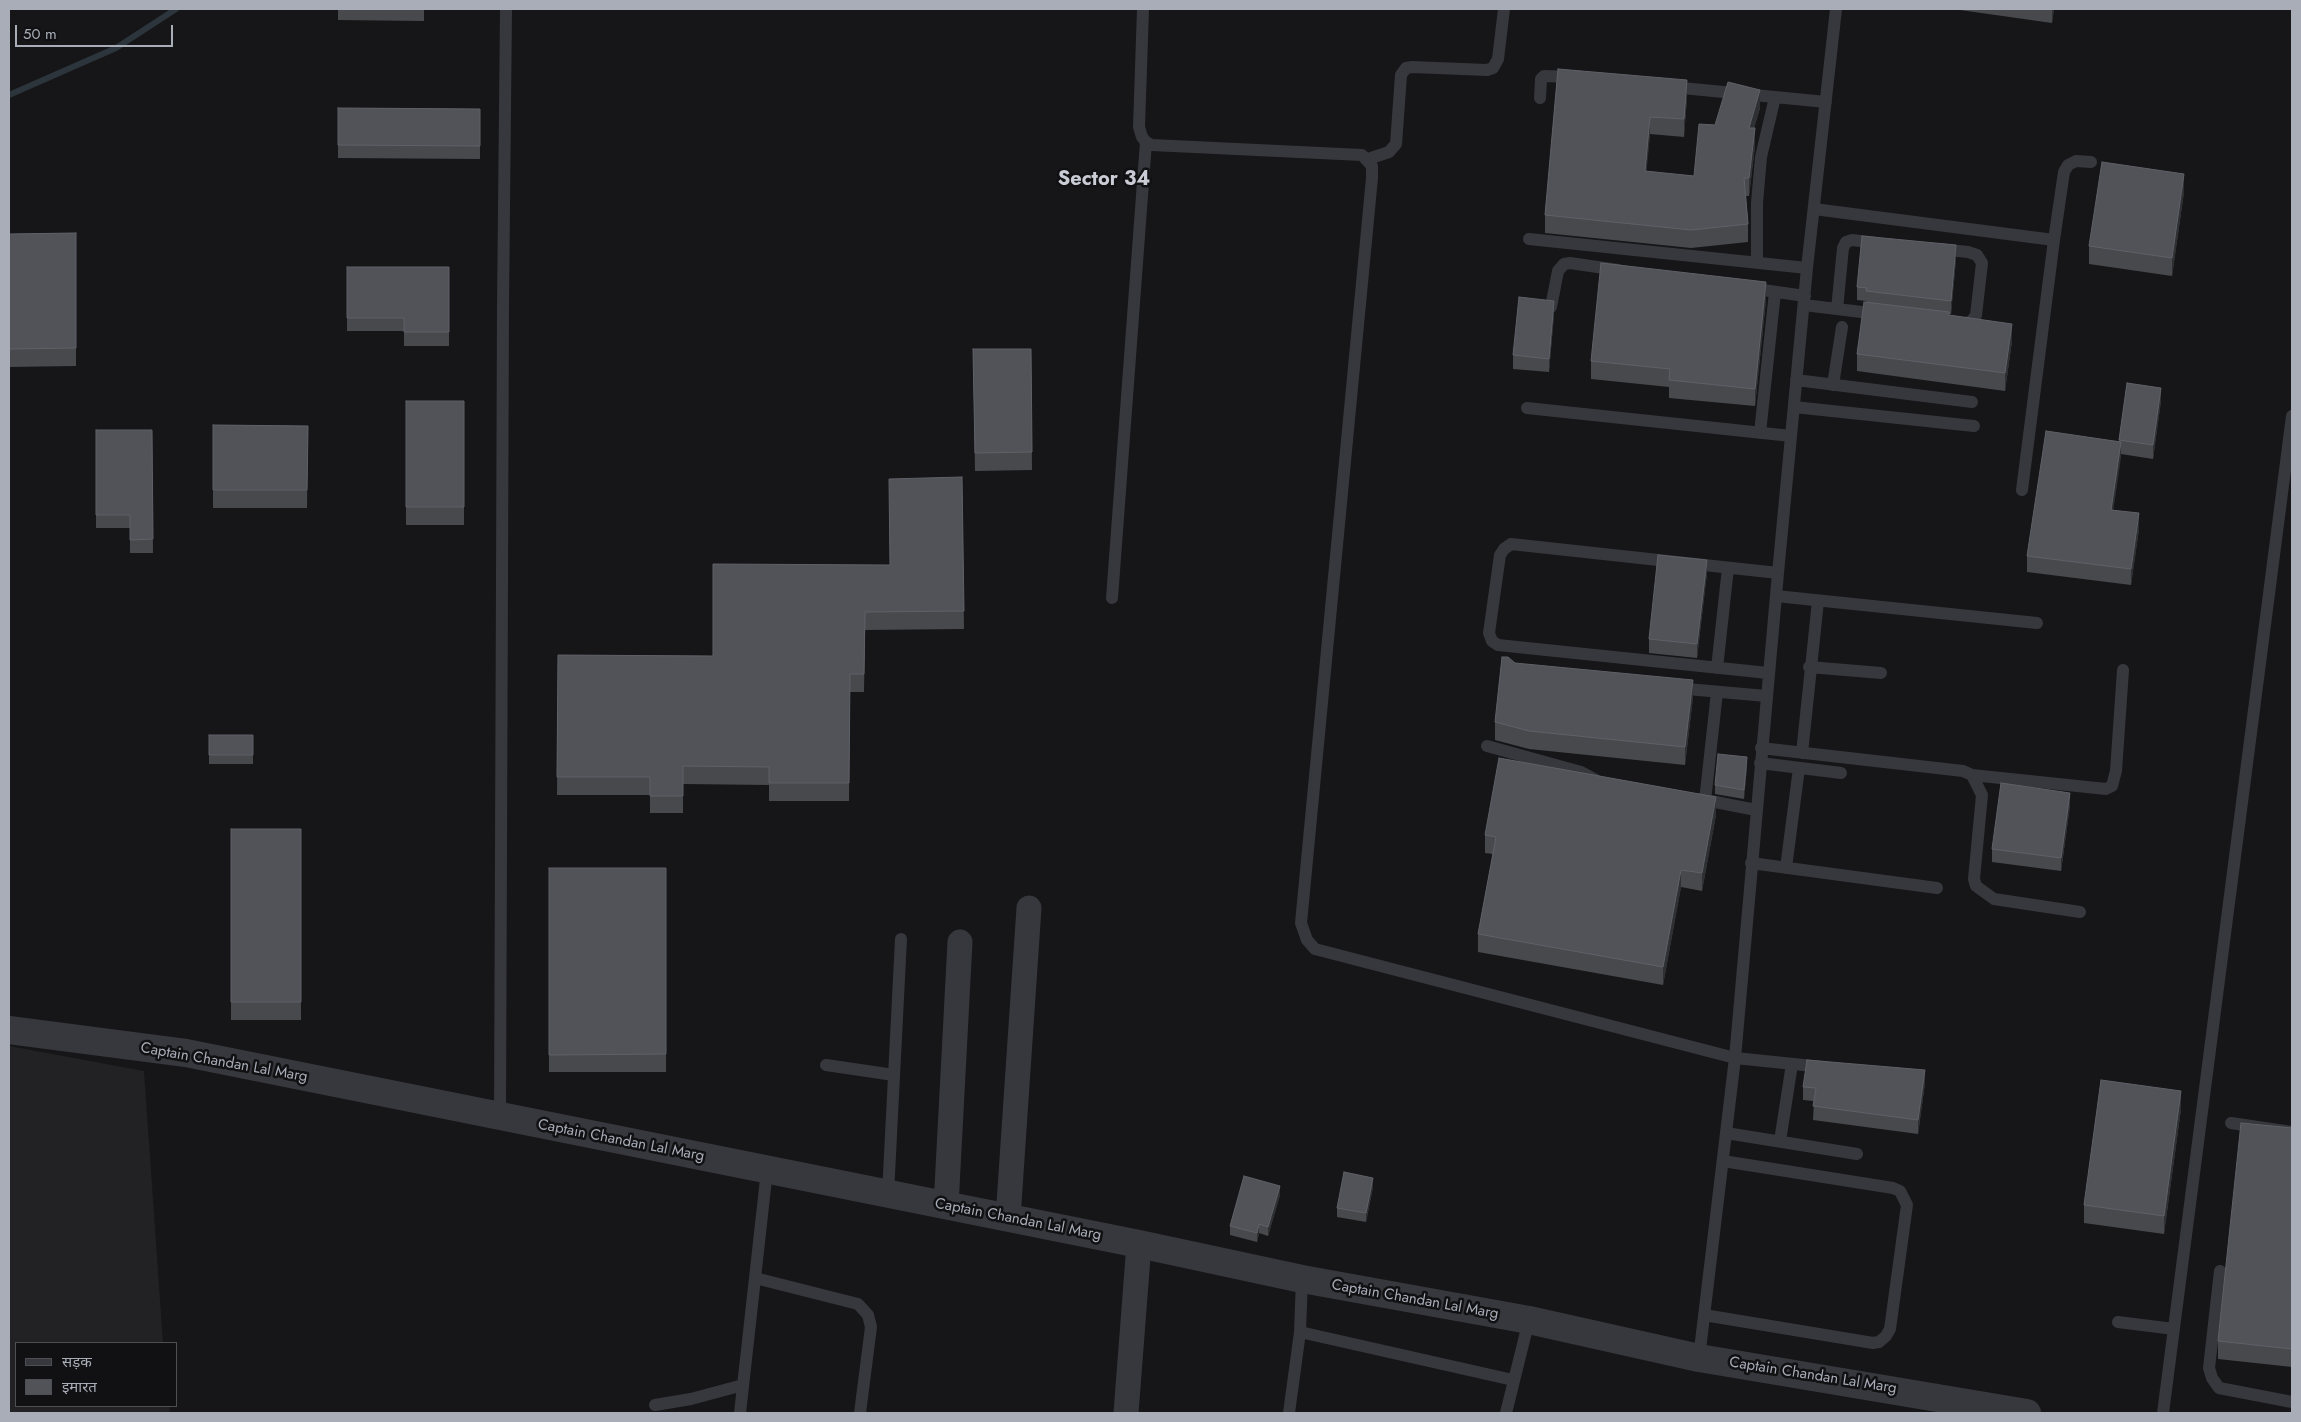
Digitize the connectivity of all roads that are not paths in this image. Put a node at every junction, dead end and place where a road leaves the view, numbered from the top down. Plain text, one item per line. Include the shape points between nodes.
1 (506, 9) edge
2 (1143, 9) edge
3 (1504, 9) edge
4 (1836, 9) edge
5 (1587, 78) edge
6 (1656, 85) edge
7 (1775, 97) junction
8 (1540, 98) dead end
9 (1826, 102) junction
10 (1146, 142) junction
11 (1368, 159) junction
12 (2091, 162) dead end
13 (1814, 209) junction
14 (1530, 240) dead end
15 (2054, 240) junction
16 (1890, 244) edge
17 (1929, 248) edge
18 (1757, 263) junction
19 (1807, 268) junction
20 (1629, 271) edge
21 (1736, 286) edge
22 (1775, 292) junction
23 (1804, 301) junction
24 (1551, 307) edge
25 (1837, 309) junction
26 (1886, 315) edge
27 (1946, 322) edge
28 (1842, 326) dead end
29 (1796, 380) junction
30 (1833, 385) junction
31 (1972, 402) dead end
32 (1794, 407) junction
33 (1527, 408) dead end
34 (2292, 416) edge
35 (1974, 426) dead end
36 (1760, 433) junction
37 (1791, 436) junction
38 (2022, 490) dead end
39 (1728, 568) junction
40 (1778, 573) junction
41 (1776, 596) junction
42 (1112, 598) dead end
43 (1818, 600) junction
44 (2037, 623) dead end
45 (1810, 667) junction
46 (1717, 668) junction
47 (2123, 670) dead end
48 (1768, 673) junction
49 (1882, 673) dead end
50 (1660, 686) edge
51 (1717, 692) junction
52 (1766, 696) junction
53 (1487, 746) dead end
54 (1761, 748) junction
55 (1802, 753) junction
56 (1760, 763) junction
57 (1799, 768) junction
58 (1841, 773) dead end
59 (1972, 775) junction
60 (1610, 782) edge
61 (1686, 797) edge
62 (1705, 800) junction
63 (1756, 810) junction
64 (1751, 863) junction
65 (1786, 868) junction
66 (1937, 888) dead end
67 (1028, 908) dead end
68 (2080, 912) dead end
69 (900, 939) dead end
70 (960, 942) dead end
71 (9, 1030) edge
72 (1735, 1058) junction
73 (1792, 1064) junction
74 (826, 1065) dead end
75 (1831, 1067) edge
76 (894, 1074) junction
77 (500, 1117) junction
78 (2230, 1123) dead end
79 (2292, 1132) edge
80 (1726, 1133) junction
81 (1780, 1141) junction
82 (1857, 1154) dead end
83 (1723, 1160) junction
84 (767, 1170) junction
85 (888, 1194) junction
86 (946, 1206) junction
87 (1008, 1218) junction
88 (1139, 1244) junction
89 (2220, 1271) dead end
90 (755, 1278) junction
91 (1302, 1279) junction
92 (1704, 1315) junction
93 (1529, 1320) junction
94 (2118, 1322) dead end
95 (2174, 1329) junction
96 (1300, 1332) junction
97 (1699, 1358) junction
98 (1513, 1380) junction
99 (743, 1385) junction
100 (2292, 1402) edge
101 (1927, 1404) edge
102 (655, 1405) dead end
103 (740, 1413) edge
104 (860, 1413) edge
105 (1126, 1413) edge
106 (1289, 1413) edge
107 (1506, 1413) edge
108 (2019, 1413) edge
109 (2163, 1413) edge

1 - 77 lane
2 - 10 lane via 1139,127
3 - 11 lane via 1498,59 1493,68 1406,68 1401,75 1396,144 1389,152
4 - 9 lane
5 - 8 lane via 1544,76
6 - 7 lane
7 - 9 lane
7 - 18 lane via 1762,156 1757,204
9 - 13 lane
10 - 11 lane via 1152,145 1362,156
10 - 42 lane
11 - 72 lane via 1372,178 1302,913 1303,932 1315,949
12 - 15 lane via 2076,161 2064,172
13 - 15 lane
13 - 19 lane
14 - 18 lane
15 - 38 lane
16 - 25 lane via 1846,242 1842,248
17 - 27 lane via 1968,252 1977,255 1982,263 1976,315 1965,324
18 - 19 lane
19 - 23 lane
20 - 24 lane via 1564,264 1558,272
21 - 22 lane
22 - 23 lane
22 - 36 lane
23 - 25 lane
23 - 29 lane
25 - 26 lane
28 - 30 lane
29 - 30 lane
29 - 32 lane
30 - 31 lane
32 - 35 lane
32 - 37 lane
33 - 36 lane
34 - 95 lane
36 - 37 lane
37 - 40 lane
39 - 40 lane
39 - 46 lane
39 - 46 lane via 1511,544 1500,555 1489,633 1498,645
40 - 41 lane
41 - 43 lane
41 - 48 lane
43 - 44 lane
43 - 45 lane
45 - 49 lane
45 - 55 lane
46 - 48 lane
47 - 59 lane via 2112,786 2106,789
48 - 52 lane
50 - 51 lane
51 - 52 lane
51 - 62 lane
52 - 54 lane
53 - 60 lane
54 - 55 lane
54 - 56 lane
55 - 59 lane via 1963,771
56 - 57 lane
56 - 63 lane
57 - 58 lane
57 - 65 lane
59 - 68 lane via 1982,795 1976,886 1994,899
61 - 62 lane
62 - 63 lane
63 - 64 lane
64 - 65 lane
64 - 72 lane
65 - 66 lane
67 - 87 street
69 - 76 lane
70 - 86 street
71 - 77 street, Captain Chandan Lal Marg via 186,1053
72 - 73 lane
72 - 80 lane
73 - 75 lane
73 - 81 lane
74 - 76 lane
76 - 85 lane
77 - 84 street, Captain Chandan Lal Marg
78 - 79 lane
80 - 81 lane
80 - 83 lane
81 - 82 lane
83 - 92 lane
83 - 92 lane via 1893,1188 1900,1191 1907,1204 1890,1329 1879,1342
84 - 85 street, Captain Chandan Lal Marg
84 - 90 lane
85 - 86 street, Captain Chandan Lal Marg
86 - 87 street, Captain Chandan Lal Marg
87 - 88 street, Captain Chandan Lal Marg
88 - 91 street, Captain Chandan Lal Marg
88 - 105 street
89 - 100 lane via 2209,1368 2212,1378 2219,1388
90 - 99 lane
90 - 104 lane via 858,1304 868,1315 871,1327
91 - 93 street, Captain Chandan Lal Marg
91 - 96 lane
92 - 97 lane
93 - 97 street, Captain Chandan Lal Marg
93 - 98 lane
94 - 95 lane
95 - 109 lane
96 - 98 lane
96 - 106 lane
97 - 101 street, Captain Chandan Lal Marg
98 - 107 lane
99 - 102 lane
99 - 103 lane
101 - 108 street, Captain Chandan Lal Marg

